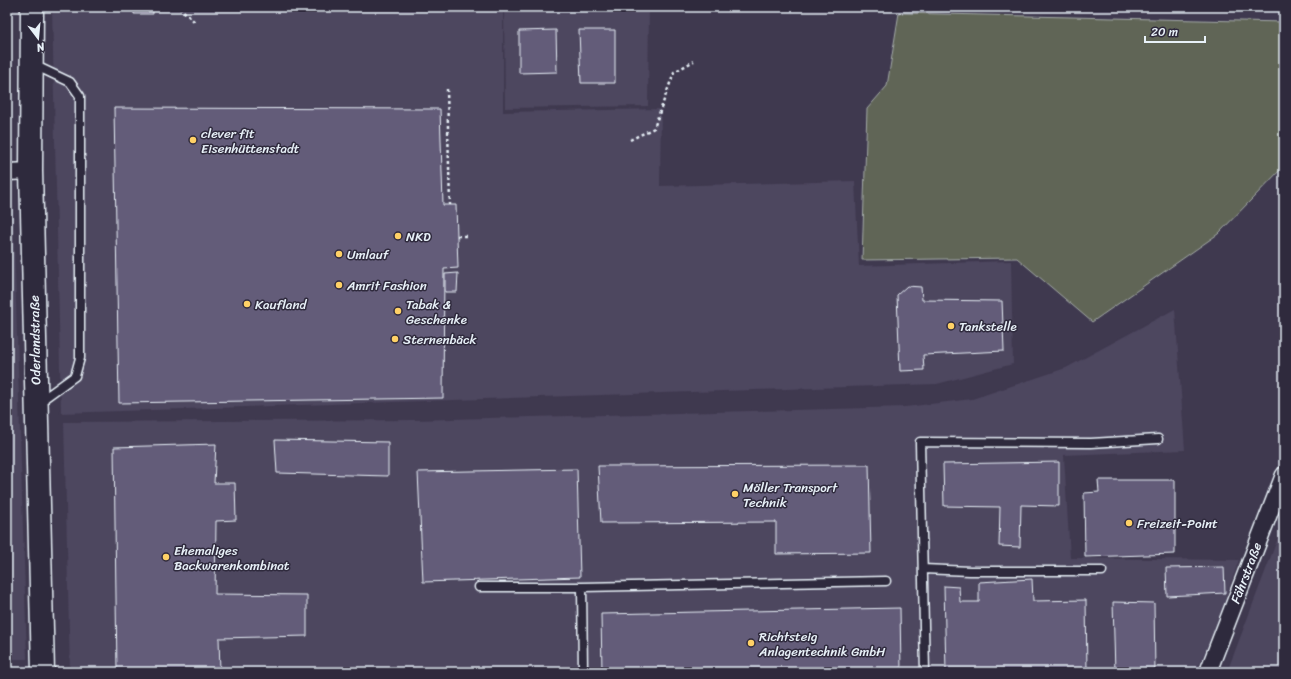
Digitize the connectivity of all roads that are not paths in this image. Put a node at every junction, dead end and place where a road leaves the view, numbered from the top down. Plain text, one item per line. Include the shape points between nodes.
1 (32, 7) edge
2 (32, 64) junction
3 (31, 171) junction
4 (7, 172) edge
5 (37, 403) junction
6 (1158, 439) dead end
7 (1284, 475) edge
8 (923, 569) junction
9 (1102, 571) dead end
10 (886, 581) dead end
11 (480, 587) dead end
12 (582, 587) junction
13 (43, 672) edge
14 (583, 672) edge
15 (925, 672) edge
16 (1208, 672) edge

1 - 2 street, Oderlandstraße
2 - 3 street, Oderlandstraße
2 - 5 lane via 70,82 80,96 80,358 75,376
3 - 4 street
3 - 5 street, Oderlandstraße
5 - 13 street, Oderlandstraße
6 - 8 lane via 1091,443 920,442
7 - 16 street, Fährstraße
8 - 9 lane
8 - 15 lane
10 - 12 lane
11 - 12 lane
12 - 14 lane

